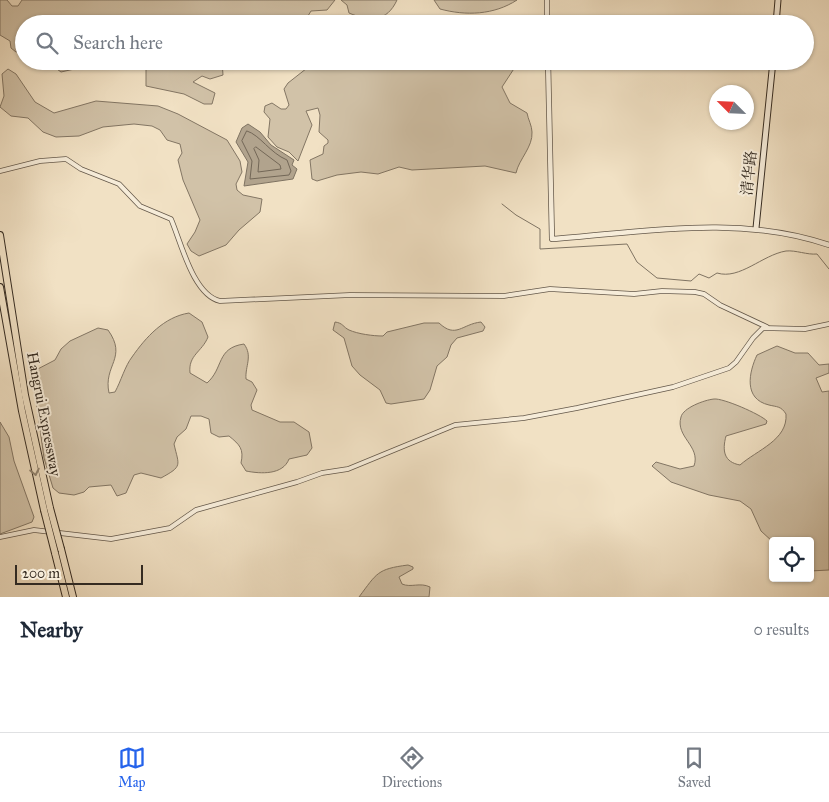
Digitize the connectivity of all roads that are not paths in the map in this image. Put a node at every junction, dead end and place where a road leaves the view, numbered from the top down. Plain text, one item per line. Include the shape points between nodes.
1 (547, 0) edge
2 (778, 0) edge
3 (547, 15) edge
4 (777, 15) edge
5 (548, 70) edge
6 (772, 70) edge
7 (0, 171) edge
8 (756, 228) junction
9 (0, 234) edge
10 (829, 245) edge
11 (0, 287) edge
12 (829, 324) edge
13 (767, 327) junction
14 (47, 509) junction
15 (0, 537) edge
16 (58, 551) junction
17 (66, 597) edge
18 (73, 597) edge

1 - 3 street
2 - 4 main road
5 - 8 street via 552,238 706,226
6 - 8 main road, 清华路
7 - 13 street via 63,158 119,184 140,206 171,219 183,256 201,287 208,297 220,301 350,296 504,296 550,289 634,294 695,292
8 - 10 street
9 - 14 highway, Hangrui Expressway
11 -> 14 highway, Hangrui Expressway via 22,411
12 - 13 street via 805,329
13 - 15 street via 753,338 729,368 673,387 524,418 455,425 348,469 322,473 196,510 170,528 111,539 34,530
14 - 16 highway, Hangrui Expressway, bridge
16 - 17 highway, Hangrui Expressway
16 - 18 highway, Hangrui Expressway

